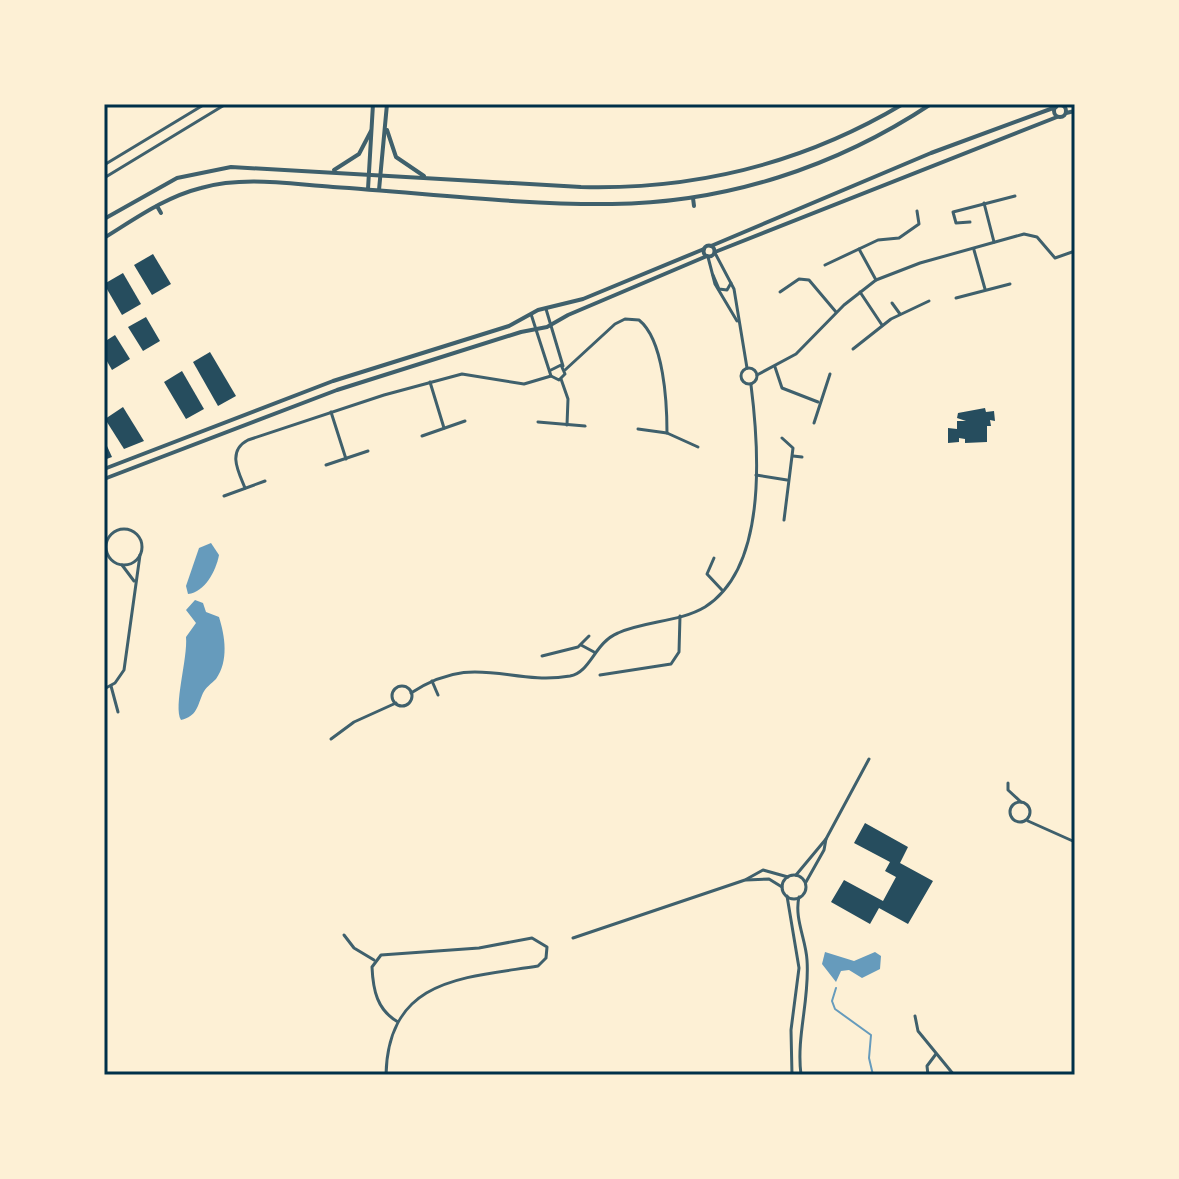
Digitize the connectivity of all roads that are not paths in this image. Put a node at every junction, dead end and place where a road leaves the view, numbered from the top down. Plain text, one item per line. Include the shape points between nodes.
1 (205, 104) edge
2 (226, 104) edge
3 (373, 104) edge
4 (387, 104) edge
5 (903, 104) edge
6 (931, 104) edge
7 (1060, 105) edge
8 (1075, 111) edge
9 (1066, 113) junction
10 (1057, 117) junction
11 (386, 124) junction
12 (372, 129) junction
13 (104, 163) edge
14 (331, 171) junction
15 (369, 174) junction
16 (380, 174) junction
17 (426, 177) junction
18 (104, 178) edge
19 (368, 189) junction
20 (379, 190) junction
21 (126, 195) dead end
22 (1015, 196) dead end
23 (693, 198) junction
24 (131, 202) junction
25 (984, 203) junction
26 (630, 204) junction
27 (157, 206) junction
28 (694, 206) dead end
29 (917, 211) dead end
30 (161, 213) dead end
31 (631, 213) dead end
32 (104, 219) edge
33 (970, 222) dead end
34 (104, 238) edge
35 (995, 244) junction
36 (704, 249) junction
37 (859, 249) junction
38 (714, 250) junction
39 (974, 250) junction
40 (1075, 251) edge
41 (707, 257) junction
42 (825, 265) dead end
43 (876, 280) junction
44 (731, 283) junction
45 (1010, 284) dead end
46 (719, 289) junction
47 (985, 291) junction
48 (780, 292) dead end
49 (860, 292) junction
50 (956, 298) dead end
51 (929, 301) dead end
52 (892, 303) dead end
53 (546, 309) junction
54 (836, 312) junction
55 (531, 314) junction
56 (900, 314) junction
57 (737, 321) junction
58 (882, 325) junction
59 (551, 326) junction
60 (536, 330) junction
61 (853, 349) dead end
62 (558, 352) junction
63 (546, 356) junction
64 (775, 367) junction
65 (564, 368) junction
66 (747, 368) junction
67 (551, 373) junction
68 (830, 374) dead end
69 (757, 375) junction
70 (561, 379) junction
71 (430, 382) junction
72 (751, 385) junction
73 (818, 402) junction
74 (331, 412) junction
75 (465, 421) dead end
76 (538, 422) dead end
77 (814, 423) dead end
78 (567, 425) junction
79 (585, 426) dead end
80 (444, 428) junction
81 (638, 429) dead end
82 (667, 433) junction
83 (422, 436) dead end
84 (782, 438) dead end
85 (698, 447) dead end
86 (368, 451) dead end
87 (793, 456) junction
88 (802, 457) dead end
89 (346, 459) junction
90 (326, 465) dead end
91 (104, 469) edge
92 (756, 475) junction
93 (104, 479) edge
94 (265, 481) dead end
95 (789, 481) junction
96 (245, 488) junction
97 (224, 496) dead end
98 (784, 520) dead end
99 (140, 555) junction
100 (714, 558) dead end
101 (122, 565) junction
102 (135, 586) junction
103 (722, 590) junction
104 (680, 616) junction
105 (589, 636) dead end
106 (581, 645) junction
107 (594, 652) junction
108 (542, 656) dead end
109 (600, 675) dead end
110 (432, 681) junction
111 (111, 686) junction
112 (104, 689) edge
113 (411, 693) junction
114 (438, 695) dead end
115 (396, 703) junction
116 (118, 712) dead end
117 (331, 739) dead end
118 (869, 759) dead end
119 (1008, 783) dead end
120 (1021, 802) junction
121 (1026, 820) junction
122 (826, 839) junction
123 (1075, 842) edge
124 (771, 870) junction
125 (760, 871) junction
126 (796, 875) junction
127 (788, 877) junction
128 (763, 879) junction
129 (769, 879) junction
130 (746, 880) junction
131 (806, 883) junction
132 (783, 888) junction
133 (787, 896) junction
134 (799, 897) junction
135 (344, 935) dead end
136 (573, 938) dead end
137 (375, 960) junction
138 (915, 1016) dead end
139 (398, 1022) junction
140 (104, 1047) edge
141 (936, 1054) junction
142 (104, 1071) edge
143 (951, 1074) edge
144 (386, 1075) edge
145 (792, 1075) edge
146 (801, 1075) edge
147 (928, 1075) edge

1 - 13 street
2 - 18 street
3 - 12 street
4 - 11 street
5 - 17 street via 802,153 693,181 609,188
6 - 23 street via 879,136 812,166
7 - 9 street
7 - 10 street
7 - 38 street via 931,153
8 - 9 street
9 - 10 street
10 - 38 street
11 - 16 street
11 - 17 street via 396,157
12 - 14 street via 356,157
12 - 15 street
14 - 15 street
14 - 24 street via 213,169 177,178
15 - 16 street
15 - 19 street
16 - 17 street
16 - 20 street
19 - 20 street
19 - 27 street via 225,183
20 - 26 street
21 - 24 street
22 - 25 street
23 - 26 street
23 - 28 street
24 - 32 street
25 - 33 street via 952,215 956,223
25 - 35 street
26 - 31 street
27 - 30 street
27 - 34 street
29 - 37 street via 920,221 915,228
35 - 39 street
35 - 40 street via 1028,234 1040,240 1051,257
36 - 38 street
36 - 41 street
36 - 53 street
37 - 42 street
37 - 43 street
38 - 41 street
38 - 44 street
39 - 43 street
39 - 47 street
41 - 46 street
41 - 59 street
43 - 49 street
44 - 46 street via 727,290
44 - 57 street
45 - 47 street
46 - 57 street
47 - 50 street
48 - 54 street via 799,279 809,280
49 - 54 street
49 - 58 street
51 - 56 street
52 - 56 street
53 - 55 street
53 - 59 street
54 - 64 street via 796,354
55 - 60 street
55 - 91 street via 501,329 309,390
56 - 58 street
57 - 66 street
58 - 61 street
59 - 60 street
59 - 62 street
60 - 63 street
60 - 93 street via 337,390
62 - 63 street
62 - 65 street
63 - 67 street
64 - 69 street
64 - 73 street via 782,388
65 - 67 street via 556,365
65 - 70 street
65 - 82 street via 615,324 639,320 663,379
66 - 69 street
66 - 72 street via 741,378
67 - 70 street
67 - 71 street via 524,384 467,373
68 - 73 street
69 - 72 street
70 - 78 street via 568,399
71 - 74 street
71 - 80 street
72 - 92 street
73 - 77 street
74 - 89 street
74 - 96 street via 240,445 235,460
75 - 80 street
76 - 78 street
78 - 79 street
80 - 83 street
81 - 82 street
82 - 85 street
84 - 87 street via 792,443
86 - 89 street
87 - 88 street
87 - 95 street
89 - 90 street
92 - 95 street
92 - 103 street via 746,545
94 - 96 street
95 - 98 street
96 - 97 street
99 - 101 street
99 - 101 street via 141,541 135,533 113,533 107,554
99 - 102 street
100 - 103 street via 707,574
101 - 102 street
102 - 111 street via 125,665
103 - 104 street via 704,607
104 - 107 street via 606,638
104 - 109 street via 679,652 671,664
105 - 106 street
106 - 107 street
106 - 108 street
107 - 110 street via 585,668 570,676 479,669
110 - 113 street
110 - 114 street
111 - 112 street
111 - 116 street
113 - 115 street via 407,704
113 - 115 street via 398,687 392,694
115 - 117 street
118 - 122 street
119 - 120 street
120 - 121 street via 1029,809
120 - 121 street via 1011,813 1017,821
121 - 123 street
122 - 126 street
122 - 131 street
124 - 125 street
124 - 127 street
124 - 129 street
125 - 128 street
125 - 130 street
126 - 127 street
126 - 131 street
127 - 132 street
128 - 129 street
128 - 130 street
129 - 132 street
130 - 136 street
131 - 134 street
132 - 133 street
133 - 134 street
133 - 145 street via 799,968
134 - 146 street via 807,963 799,1034
135 - 137 street
137 - 139 street via 379,1003
137 - 139 street via 385,954 479,948 532,938 547,947 538,966 431,988
138 - 141 street via 916,1029
139 - 144 street
140 - 142 street
141 - 143 street
141 - 147 street via 927,1066

